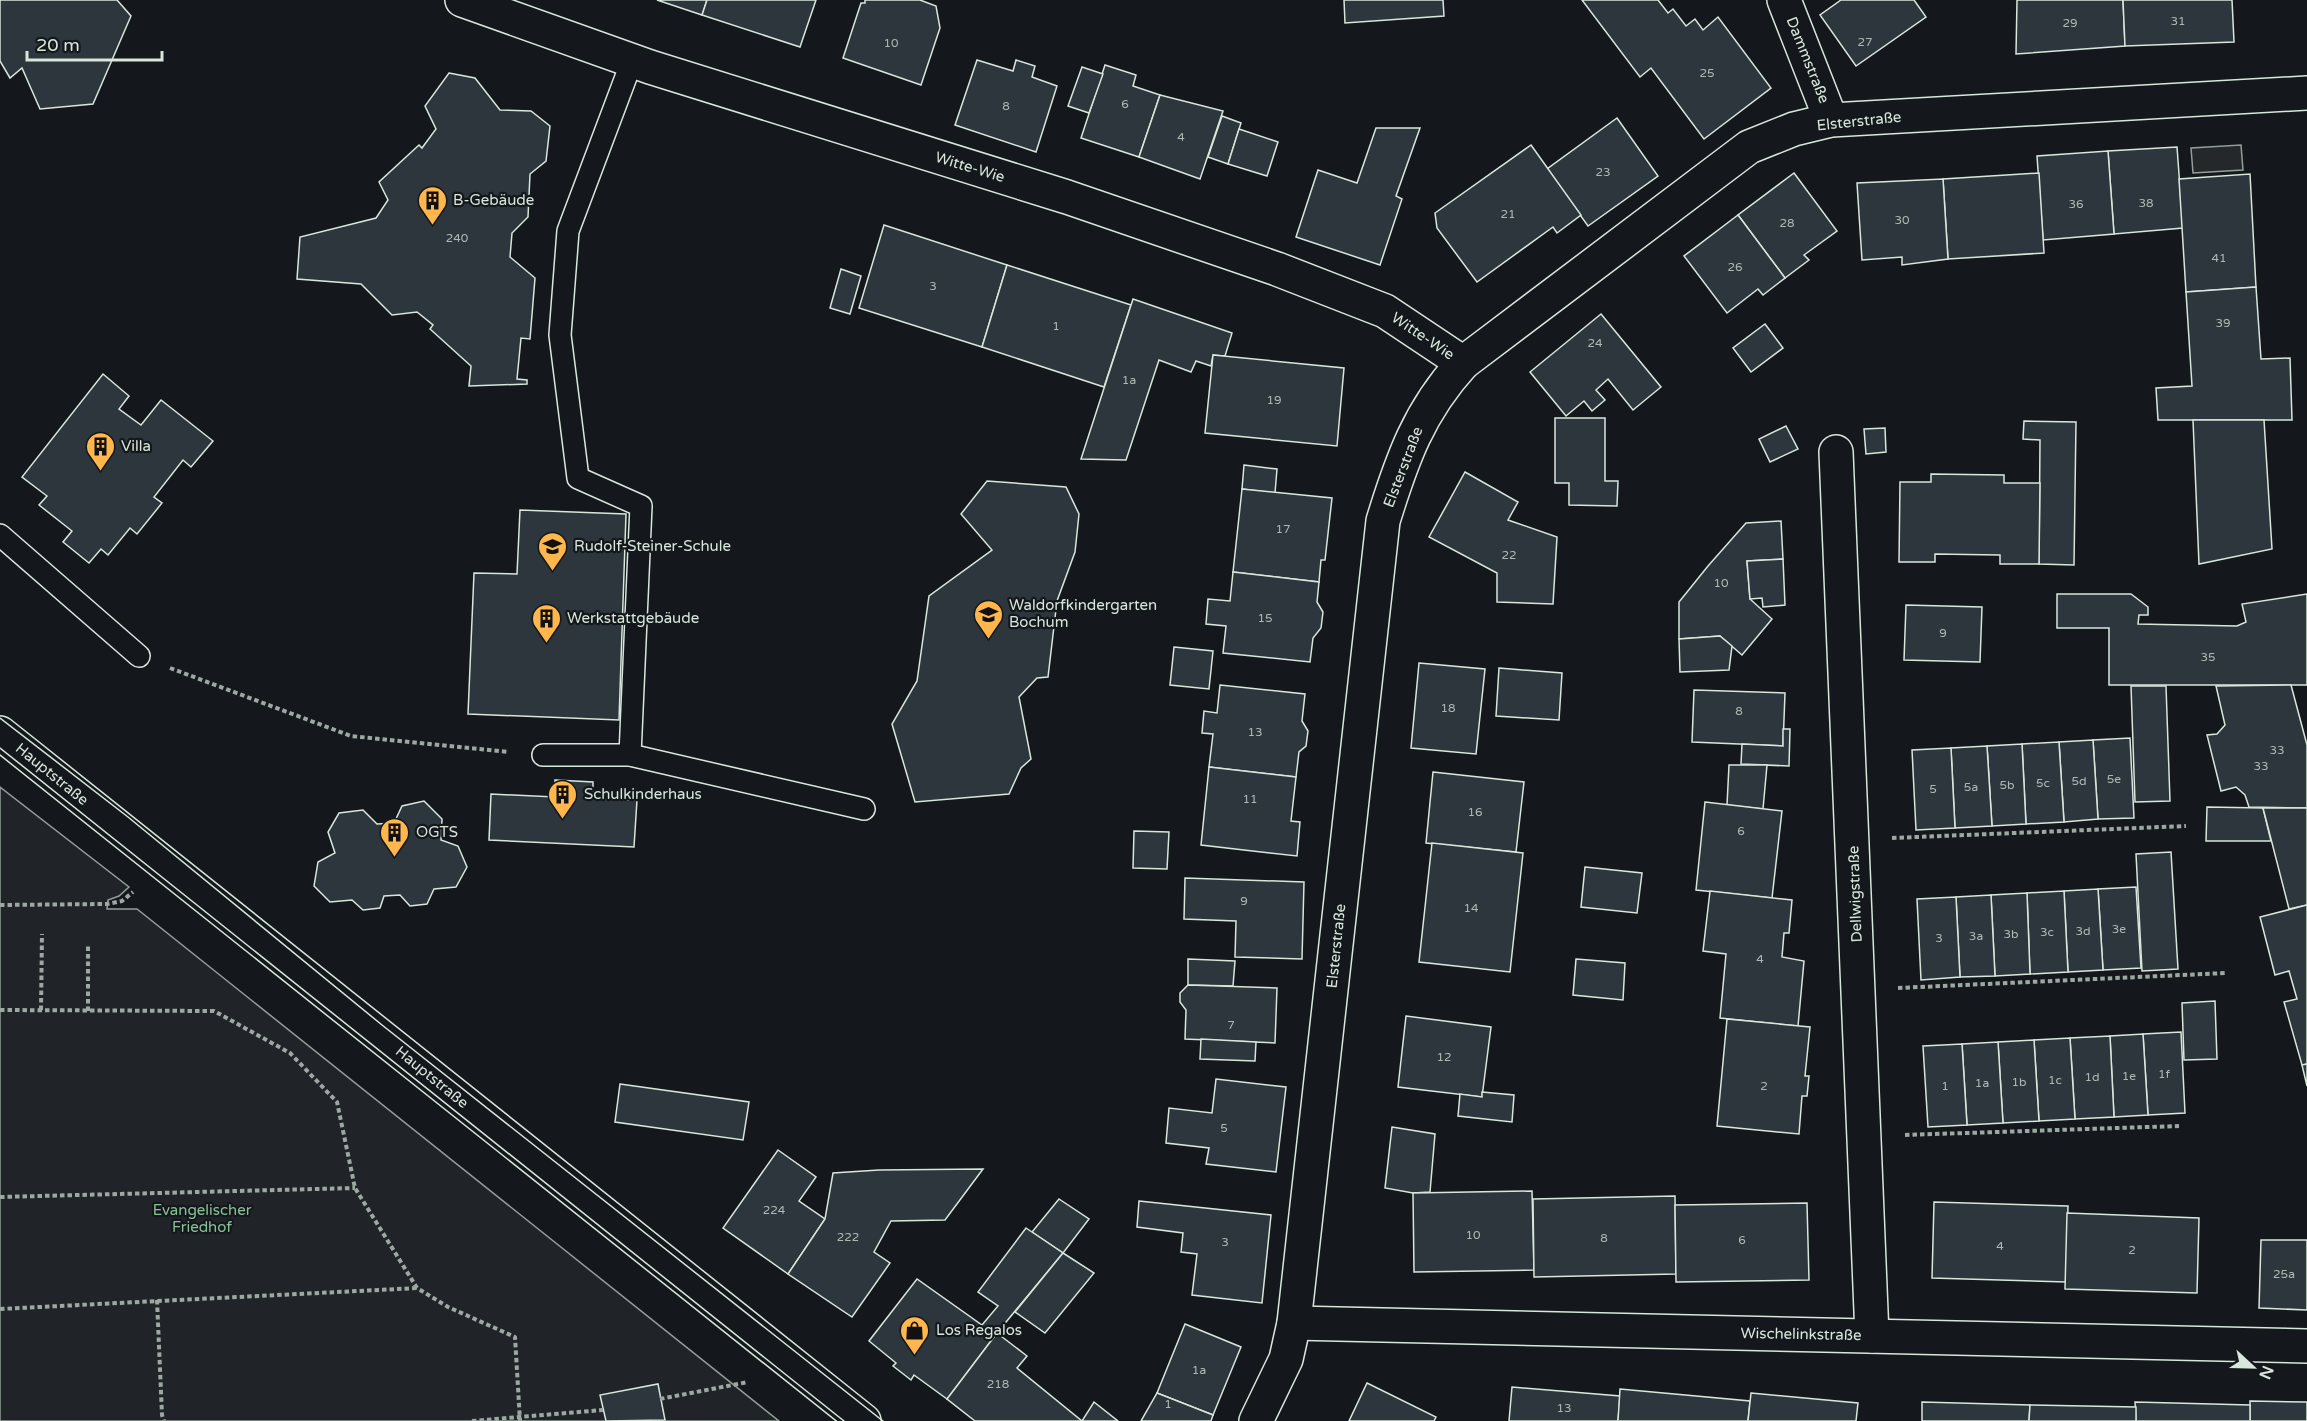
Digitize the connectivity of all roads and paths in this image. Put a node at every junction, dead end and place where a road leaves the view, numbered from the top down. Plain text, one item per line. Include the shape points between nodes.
1 (462, 0) edge
2 (1784, 0) edge
3 (632, 61) junction
4 (2307, 93) edge
5 (1831, 120) junction
6 (1463, 363) junction
7 (1836, 452) dead end
8 (0, 536) edge
9 (139, 656) joint
10 (0, 733) edge
11 (543, 755) joint
12 (630, 755) junction
13 (864, 809) dead end
14 (2186, 826) dead end
15 (1853, 840) junction
16 (135, 890) dead end
17 (0, 905) edge
18 (42, 934) dead end
19 (88, 944) dead end
20 (2226, 973) dead end
21 (1859, 989) junction
22 (0, 1010) edge
23 (41, 1010) junction
24 (87, 1011) junction
25 (2179, 1126) dead end
26 (1865, 1137) junction
27 (355, 1188) junction
28 (0, 1197) edge
29 (417, 1288) junction
30 (157, 1300) junction
31 (0, 1309) edge
32 (1294, 1323) junction
33 (1872, 1336) junction
34 (2307, 1346) edge
35 (758, 1380) dead end
36 (660, 1399) dead end
37 (603, 1410) dead end
38 (520, 1419) edge
39 (164, 1421) edge
40 (472, 1421) edge
41 (864, 1421) edge
42 (1256, 1421) edge

1 - 3 street, Witte-Wie
2 - 5 street, Dammstraße
3 - 6 street, Witte-Wie via 1067,196 1278,269 1385,311
3 - 12 lane via 568,231 560,335 578,477 641,506
4 - 5 street, Elsterstraße
5 - 6 street, Elsterstraße via 1794,129 1749,147
6 - 32 street, Elsterstraße via 1421,418 1400,465 1383,521
7 - 15 street, Dellwigstraße
8 - 9 lane
9 - 11 path via 351,736
10 - 41 street, Hauptstraße
11 - 12 lane
12 - 13 lane
14 - 15 path
15 - 21 street, Dellwigstraße
16 - 17 path via 122,902 107,904
18 - 23 path
19 - 24 path
20 - 21 path
21 - 26 street, Dellwigstraße
22 - 23 path
23 - 24 path
24 - 27 path via 214,1011 290,1053 337,1102
25 - 26 path
26 - 33 street, Dellwigstraße
27 - 28 path
27 - 29 path
29 - 30 path
29 - 38 path via 448,1307 515,1337
30 - 31 path
30 - 39 path
32 - 33 street, Wischelinkstraße
32 - 42 street, Elsterstraße via 1286,1359
33 - 34 street, Wischelinkstraße
35 - 36 path
37 - 38 path
38 - 40 path

